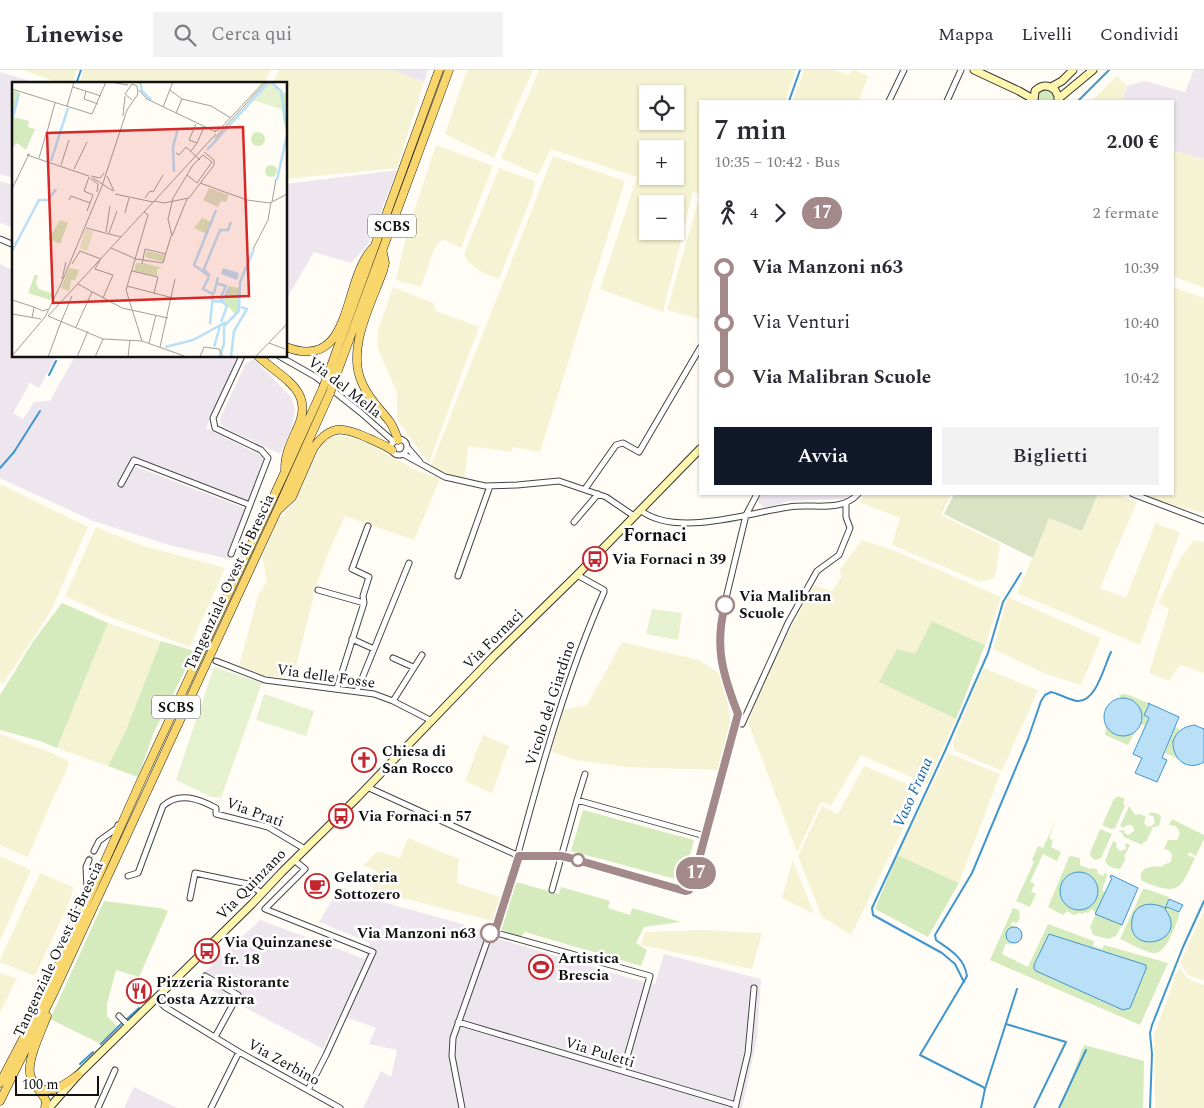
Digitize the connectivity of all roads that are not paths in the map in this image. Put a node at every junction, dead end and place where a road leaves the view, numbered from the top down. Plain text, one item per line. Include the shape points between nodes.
1 (439, 70) edge
2 (449, 70) edge
3 (904, 70) edge
4 (961, 70) edge
5 (974, 70) edge
6 (1073, 70) edge
7 (1092, 70) edge
8 (1051, 87) junction
9 (1019, 91) junction
10 (1035, 91) junction
11 (889, 100) edge
12 (947, 100) edge
13 (1034, 100) edge
14 (1058, 100) edge
15 (0, 239) edge
16 (12, 244) edge
17 (376, 244) junction
18 (383, 252) junction
19 (288, 347) edge
20 (699, 350) edge
21 (242, 358) edge
22 (260, 358) edge
23 (283, 358) edge
24 (330, 379) junction
25 (326, 390) junction
26 (395, 444) junction
27 (407, 447) junction
28 (699, 450) edge
29 (403, 454) junction
30 (424, 466) junction
31 (284, 474) junction
32 (121, 484) dead end
33 (490, 486) junction
34 (585, 489) junction
35 (598, 494) junction
36 (756, 495) edge
37 (857, 495) edge
38 (1136, 495) edge
39 (846, 503) junction
40 (250, 505) junction
41 (640, 510) junction
42 (277, 512) junction
43 (746, 515) junction
44 (634, 516) junction
45 (1204, 521) edge
46 (574, 522) dead end
47 (368, 526) dead end
48 (231, 554) dead end
49 (409, 563) dead end
50 (577, 575) junction
51 (458, 576) dead end
52 (318, 590) dead end
53 (364, 603) junction
54 (352, 639) junction
55 (374, 649) junction
56 (422, 655) dead end
57 (393, 658) dead end
58 (216, 661) dead end
59 (413, 667) junction
60 (337, 688) junction
61 (357, 691) junction
62 (393, 701) junction
63 (738, 714) junction
64 (432, 721) junction
65 (585, 774) dead end
66 (140, 783) junction
67 (367, 787) junction
68 (577, 800) junction
69 (705, 836) junction
70 (305, 849) junction
71 (94, 851) tunnel mouth
72 (519, 856) junction
73 (561, 856) junction
74 (89, 860) tunnel mouth
75 (294, 860) junction
76 (128, 876) dead end
77 (552, 890) dead end
78 (262, 893) junction
79 (190, 898) dead end
80 (493, 932) junction
81 (58, 966) junction
82 (205, 976) dead end
83 (754, 988) dead end
84 (53, 994) junction
85 (156, 999) junction
86 (119, 1016) dead end
87 (458, 1022) junction
88 (128, 1026) junction
89 (30, 1027) junction
90 (215, 1037) junction
91 (239, 1052) junction
92 (116, 1070) dead end
93 (623, 1072) junction
94 (78, 1075) junction
95 (0, 1083) edge
96 (39, 1089) junction
97 (308, 1090) junction
98 (4, 1092) junction
99 (0, 1101) edge
100 (735, 1106) edge
101 (45, 1108) edge
102 (49, 1108) edge
103 (98, 1108) edge
104 (210, 1108) edge
105 (340, 1108) edge
106 (462, 1108) edge

1 - 17 main road, Tangenziale Ovest di Brescia / SCBS
2 - 18 main road, Tangenziale Ovest di Brescia / SCBS
3 - 11 street
4 - 12 street
5 - 9 street
6 - 8 street
7 - 14 street
8 - 10 street via 1043,86
8 - 14 street via 1056,91
9 - 10 street
9 - 13 street
10 - 13 street
15 - 16 street
17 - 19 main road via 364,260 334,340 312,352
17 - 24 main road, Tangenziale Ovest di Brescia / SCBS
18 - 24 main road, Tangenziale Ovest di Brescia / SCBS
18 - 26 main road via 385,263 360,336 357,361 363,386 391,424
20 - 34 street via 639,452 623,443 616,445
21 - 40 street via 213,418 214,428 261,450 268,458
22 - 31 main road via 294,386 303,403 302,420 286,452
23 - 26 street, Via del Mella via 322,381
24 - 25 main road, Tangenziale Ovest di Brescia / SCBS, bridge
25 - 31 main road, Tangenziale Ovest di Brescia / SCBS
25 - 42 main road, Tangenziale Ovest di Brescia / SCBS
26 - 27 street, Via del Mella via 403,441
26 - 29 street, Via del Mella via 396,454
26 - 42 main road via 353,431 341,429 330,432 314,447 292,496
27 - 29 street
27 - 30 street, Via del Mella
28 - 41 street, Via Fornaci
29 - 30 street, Via del Mella
30 - 33 street, Via del Mella via 445,478
31 - 66 main road, Tangenziale Ovest di Brescia / SCBS
32 - 40 street via 134,460
33 - 34 street, Via del Mella via 559,480
33 - 51 street
34 - 35 street, Via del Mella
35 - 44 street, Via del Mella
35 - 46 street
36 - 43 street
37 - 39 street
38 - 45 street
39 - 43 street via 790,506
39 - 63 street via 850,528 839,555 817,571 788,623 742,724
40 - 48 street
41 - 43 street via 656,520 675,522 703,522
41 - 44 street, Via Fornaci
42 - 84 main road, Tangenziale Ovest di Brescia / SCBS
43 - 63 street via 720,622 719,643 721,662
44 - 50 street, Via Fornaci
47 - 53 street via 352,570 369,577
49 - 55 street
50 - 64 street, Via Fornaci
50 - 72 street, Vicolo del Giardino via 604,592 568,679
52 - 53 street
53 - 54 street
54 - 55 street
54 - 60 street
55 - 61 street
56 - 59 street
57 - 59 street
58 - 60 street, Via delle Fosse via 265,680
59 - 62 street
60 - 61 street, Via delle Fosse
61 - 62 street, Via delle Fosse
62 - 64 street, Via delle Fosse
63 - 69 street
64 - 67 street, Via Fornaci
65 - 68 street
66 - 71 street via 131,795 117,828 99,840
66 - 81 main road, Tangenziale Ovest di Brescia / SCBS
67 - 70 street, Via Fornaci
67 - 72 street
68 - 69 street
68 - 73 street
69 - 73 street via 692,885 685,891
70 - 75 street, Via Quinzano
70 - 76 street, Via Prati via 268,828 216,814 216,808 201,800 176,798 163,806 138,873
72 - 73 street
72 - 80 street
73 - 77 street
74 - 81 street via 86,867 87,889 61,950
75 - 78 street, Via Quinzano
75 - 97 street via 304,870 265,909 374,952
78 - 79 street via 248,884 196,873
78 - 85 street, Via Quinzano
80 - 87 street
80 - 93 street via 650,976
81 - 89 main road, Tangenziale Ovest di Brescia / SCBS
82 - 90 street via 238,996
83 - 100 street via 748,1053
84 - 96 main road via 29,1069
84 - 98 main road, Tangenziale Ovest di Brescia / SCBS
85 - 88 street, Via Quinzano
85 - 90 street, Via Zerbino
86 - 88 street
87 - 93 street, Via Puletti
87 - 106 street via 452,1056
88 - 94 street, Via Quinzano
89 - 95 main road
89 - 98 main road, Tangenziale Ovest di Brescia / SCBS
90 - 91 street, Via Zerbino
91 - 97 street, Via Zerbino
91 - 104 street
92 - 103 street
93 - 100 street, Via Puletti
94 - 96 main road via 60,1088 50,1091
94 - 102 street, Via Quinzano
96 - 101 main road via 46,1101
97 - 105 street, Via Zerbino
98 - 99 main road, Tangenziale Ovest di Brescia / SCBS

